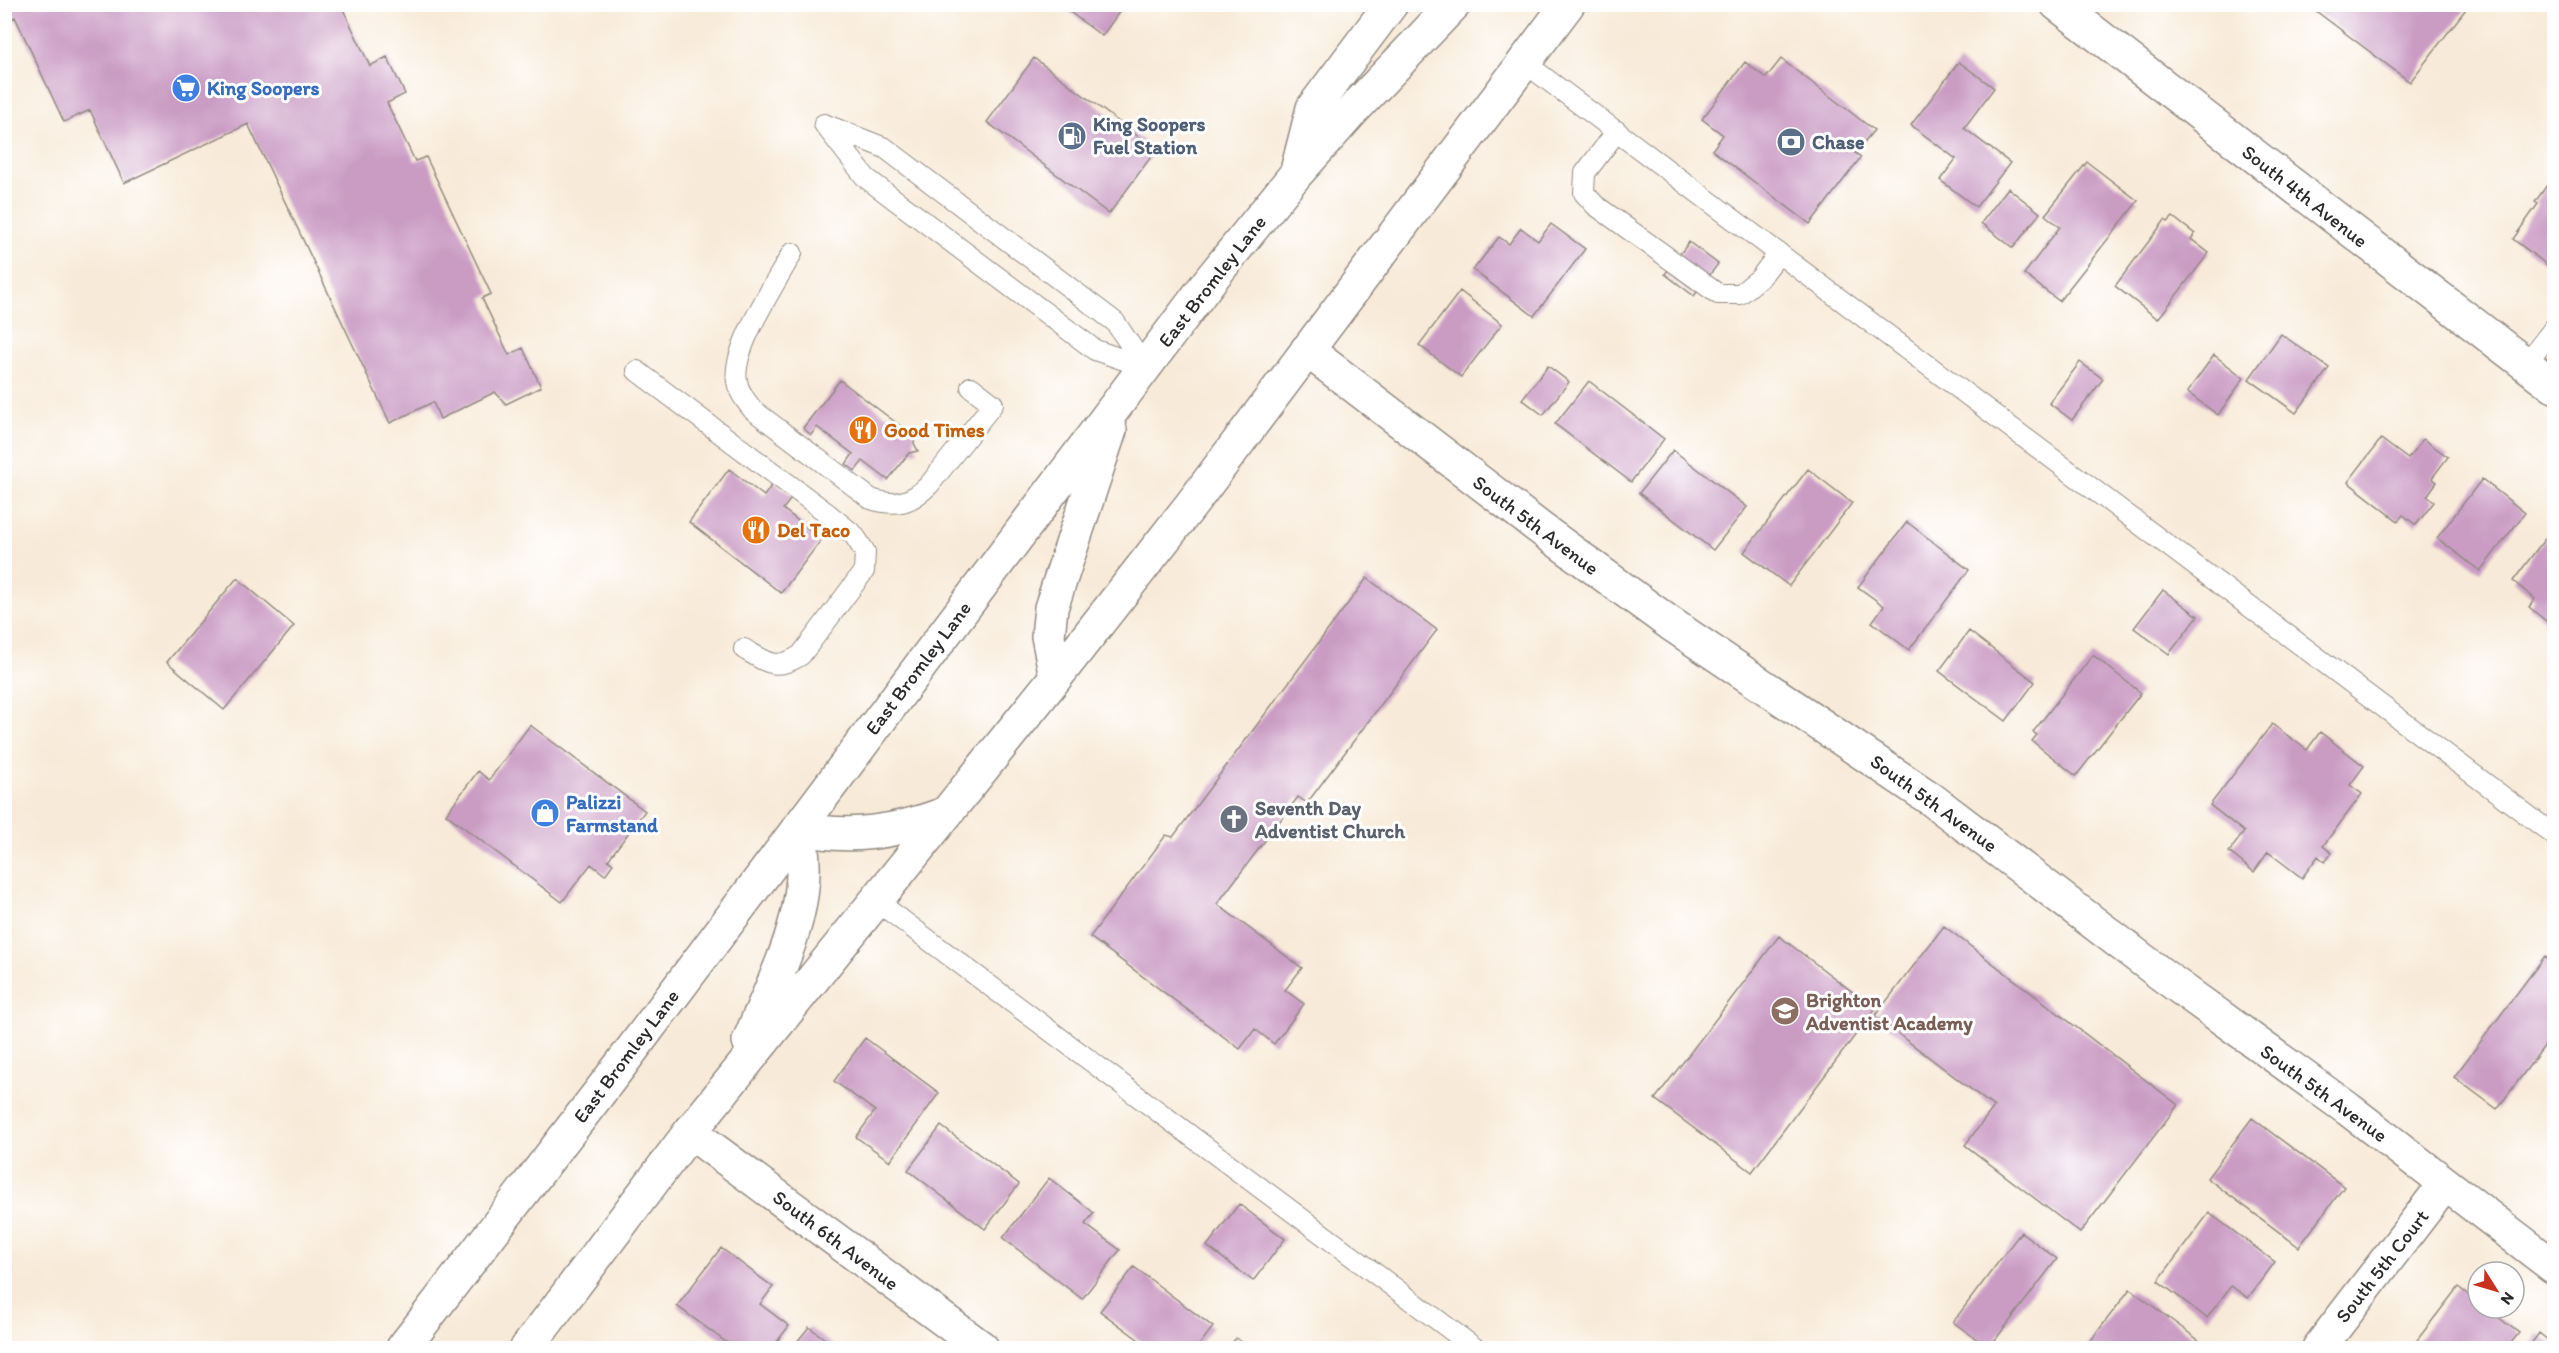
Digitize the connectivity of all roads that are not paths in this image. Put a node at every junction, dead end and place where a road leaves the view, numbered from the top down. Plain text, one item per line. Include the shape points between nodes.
1 (1391, 4) edge
2 (1454, 4) edge
3 (1568, 4) edge
4 (2057, 4) edge
5 (1525, 63) junction
6 (1617, 131) junction
7 (1296, 174) junction
8 (792, 253) dead end
9 (1779, 253) junction
10 (2554, 328) edge
11 (1307, 350) junction
12 (2526, 364) junction
13 (1145, 367) junction
14 (637, 371) dead end
15 (2554, 386) edge
16 (971, 387) dead end
17 (1119, 403) junction
18 (744, 649) dead end
19 (1056, 677) junction
20 (945, 814) junction
21 (798, 828) junction
22 (2554, 835) edge
23 (875, 900) junction
24 (736, 1075) junction
25 (690, 1132) junction
26 (2445, 1184) junction
27 (2554, 1267) edge
28 (403, 1348) edge
29 (527, 1348) edge
30 (982, 1348) edge
31 (1475, 1348) edge
32 (2319, 1348) edge

1 - 7 main road via 1313,108
2 - 7 main road, East Bromley Lane
3 - 5 main road
4 - 12 main road, South 4th Avenue
5 - 6 lane
5 - 11 main road
6 - 9 lane
6 - 9 lane via 1586,173 1584,193 1595,205 1718,294 1740,294 1760,278
7 - 13 main road, East Bromley Lane
8 - 16 lane via 744,343 737,380 742,396 753,410 871,499 887,504 905,503 929,485 993,404
9 - 22 lane
10 - 12 lane
11 - 19 main road
11 - 26 main road, South 5th Avenue via 1662,618 1931,799
12 - 15 main road, South 4th Avenue
13 - 13 lane via 1115,322 885,147 824,124 866,178 1095,350
13 - 17 main road, East Bromley Lane
14 - 18 lane via 827,513 854,535 865,552 864,571 801,655 787,664 771,665
17 - 19 main road via 1051,608 1048,636
17 - 21 main road, East Bromley Lane
19 - 20 main road
20 - 21 main road via 902,828 861,835
20 - 23 main road
21 - 24 main road via 804,862 800,906
21 - 28 main road, East Bromley Lane
23 - 24 main road
23 - 31 lane
24 - 25 main road
25 - 29 main road
25 - 30 main road, South 6th Avenue
26 - 27 main road, South 5th Avenue
26 - 32 main road, South 5th Court

